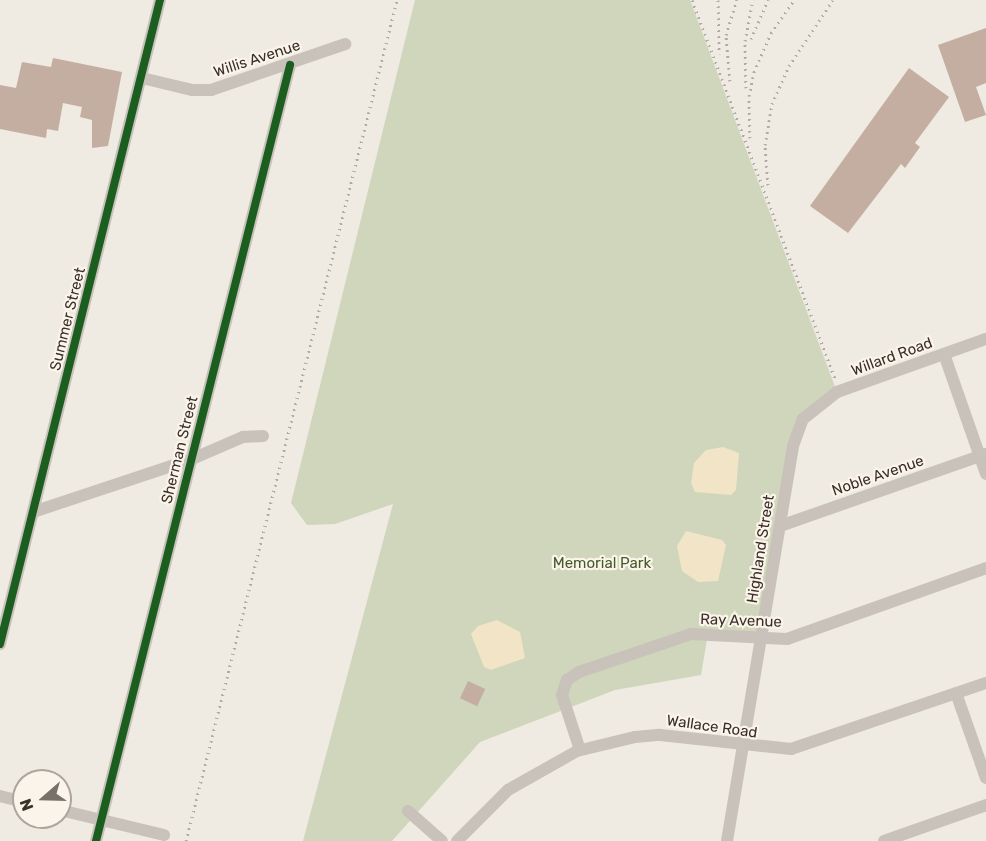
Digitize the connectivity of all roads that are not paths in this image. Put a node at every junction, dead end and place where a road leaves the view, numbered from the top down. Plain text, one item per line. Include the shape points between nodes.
1 (160, 0) edge
2 (345, 45) dead end
3 (290, 65) junction
4 (142, 78) junction
5 (986, 339) edge
6 (944, 354) junction
7 (811, 409) joint
8 (263, 436) dead end
9 (983, 455) edge
10 (192, 459) junction
11 (986, 474) edge
12 (33, 512) junction
13 (780, 526) junction
14 (986, 568) edge
15 (761, 639) junction
16 (0, 644) edge
17 (986, 683) edge
18 (956, 693) junction
19 (742, 745) junction
20 (580, 750) junction
21 (986, 778) edge
22 (986, 805) edge
23 (408, 811) dead end
24 (72, 813) edge
25 (102, 821) junction
26 (164, 835) dead end
27 (96, 841) edge
28 (442, 841) edge
29 (457, 841) edge
30 (727, 841) edge
31 (884, 841) edge

1 - 4 street, Summer Street
2 - 3 street, Willis Avenue
3 - 4 street, Willis Avenue via 201,91
3 - 10 street, Sherman Street
4 - 12 street, Summer Street
5 - 6 street, Willard Road
6 - 7 street, Willard Road via 837,392
6 - 9 street
7 - 13 street, Highland Street via 793,446
8 - 10 street via 243,437
9 - 11 street
9 - 13 street, Noble Avenue
10 - 12 street
10 - 25 street, Sherman Street
12 - 16 street, Summer Street
13 - 15 street, Highland Street
14 - 15 street, Ray Avenue via 787,639
15 - 19 street, Highland Street
15 - 20 street, Ray Avenue via 691,634 573,675 564,684 561,695
17 - 18 street, Wallace Road
18 - 19 street, Wallace Road via 805,746 775,750
18 - 21 street
19 - 20 street, Wallace Road via 660,735
19 - 30 street, Highland Street
20 - 29 street, Wallace Road via 508,790
22 - 31 street
23 - 28 street
24 - 25 street
25 - 26 street
25 - 27 street, Sherman Street

